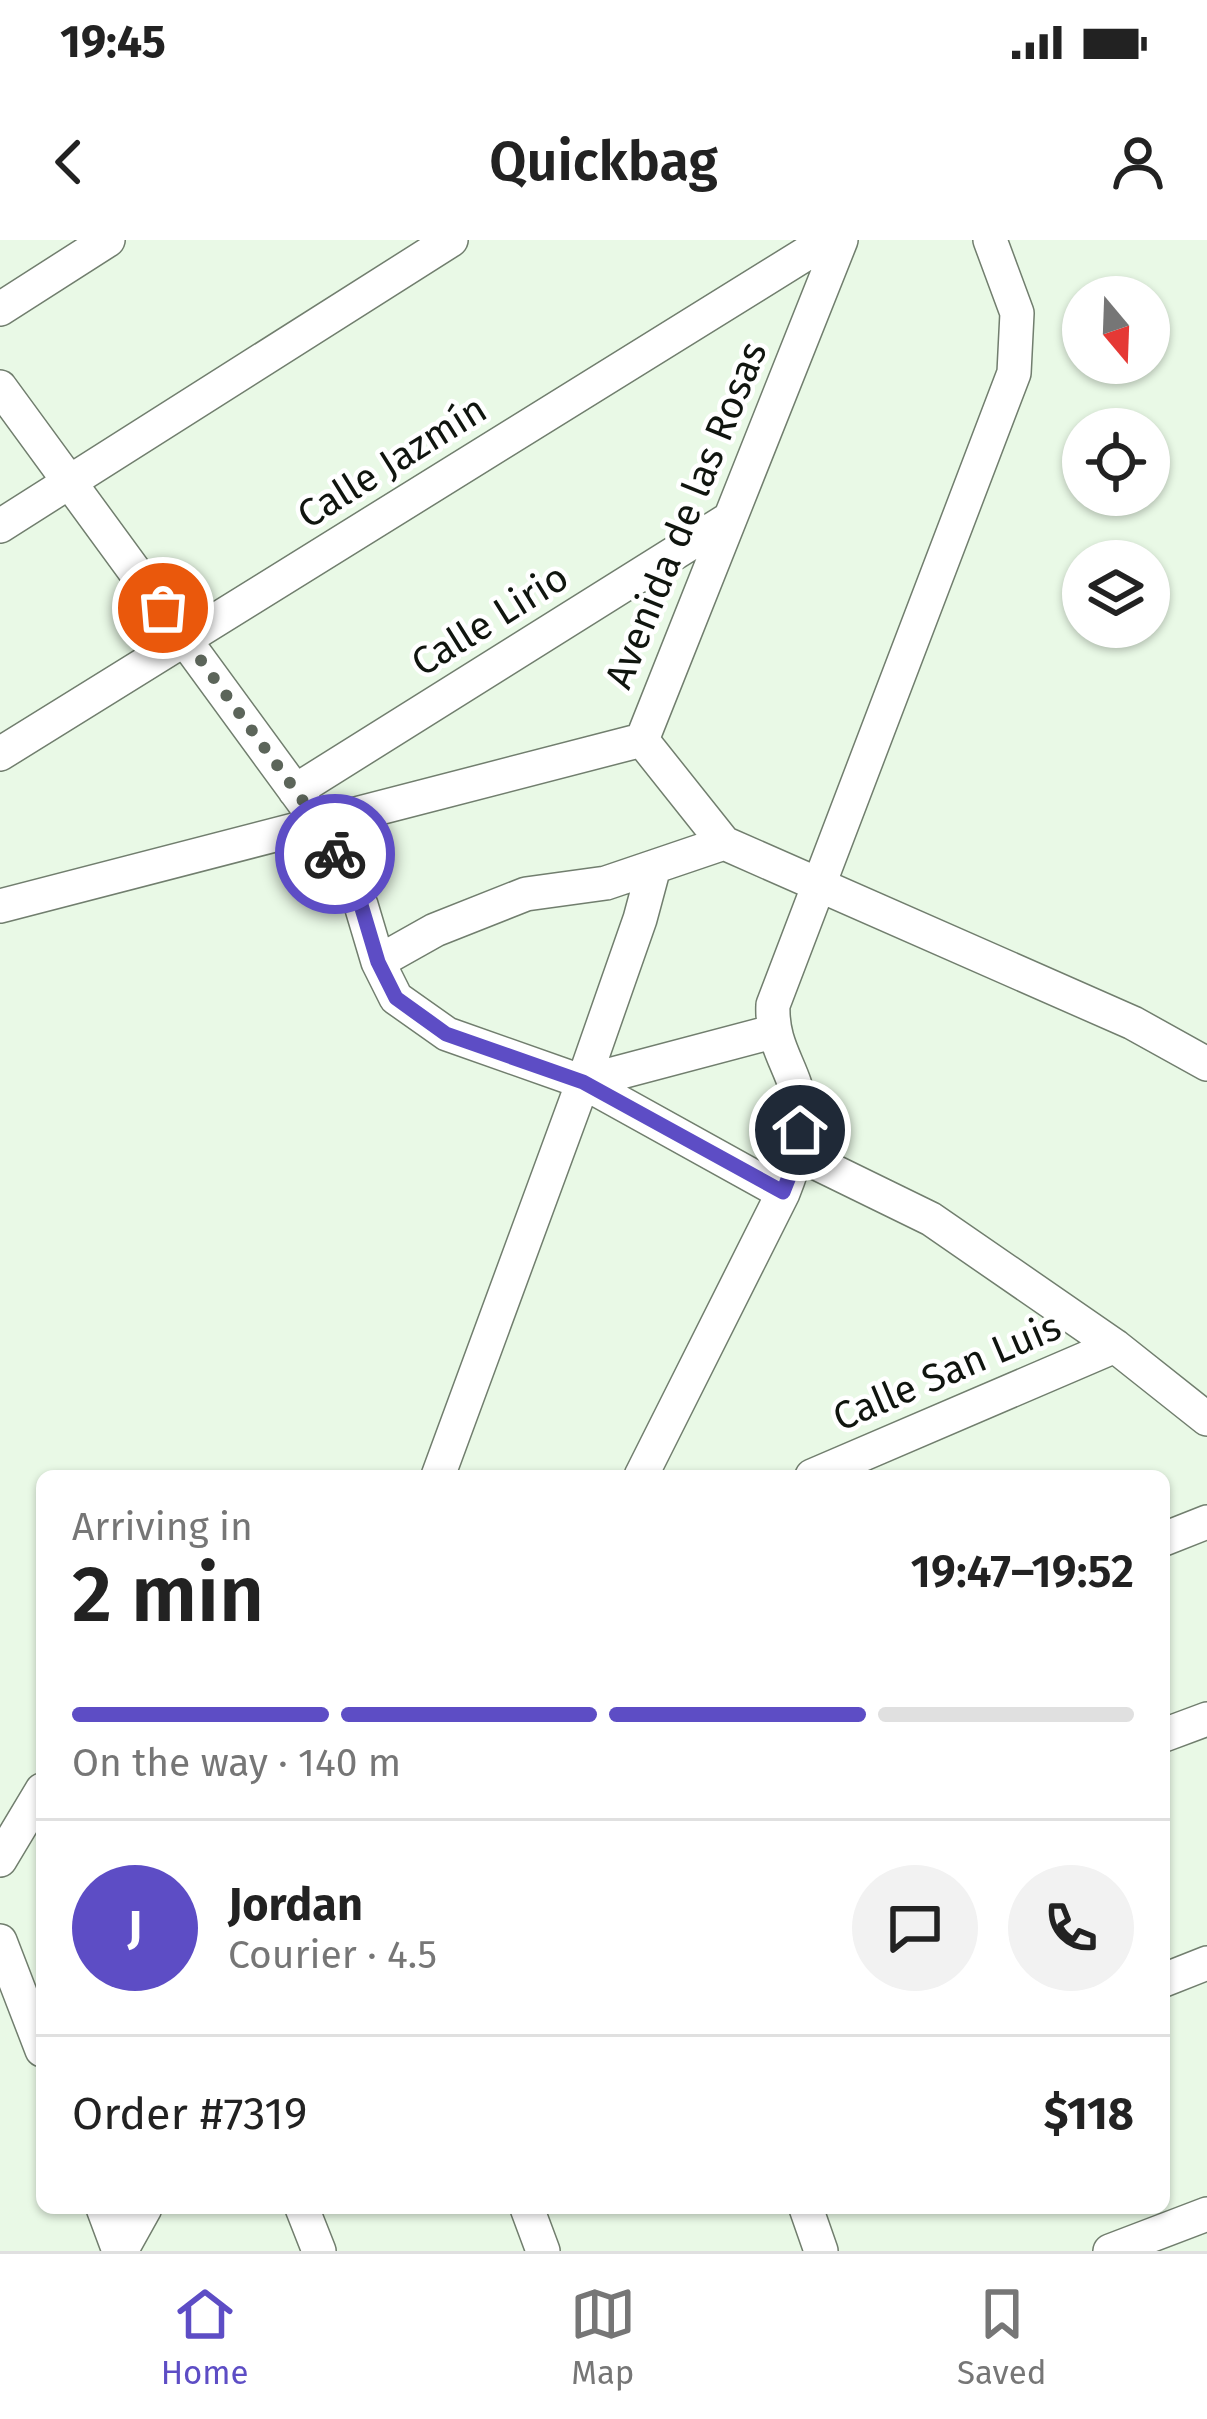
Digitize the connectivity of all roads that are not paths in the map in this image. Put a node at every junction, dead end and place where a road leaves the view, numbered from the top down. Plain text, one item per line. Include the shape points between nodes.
1 (108, 240) edge
2 (451, 240) edge
3 (828, 240) edge
4 (841, 240) edge
5 (990, 240) edge
6 (0, 309) edge
7 (0, 386) edge
8 (71, 480) junction
9 (729, 519) junction
10 (0, 526) edge
11 (186, 640) junction
12 (642, 740) junction
13 (0, 754) edge
14 (295, 791) junction
15 (319, 823) junction
16 (724, 843) junction
17 (653, 867) junction
18 (821, 884) junction
19 (0, 906) edge
20 (378, 962) junction
21 (772, 1032) junction
22 (1207, 1064) edge
23 (583, 1082) junction
24 (798, 1154) junction
25 (783, 1192) junction
26 (1115, 1346) junction
27 (1207, 1419) edge
28 (440, 1470) edge
29 (644, 1470) edge
30 (826, 1470) edge
31 (1207, 1522) edge
32 (1170, 1537) edge
33 (1207, 1719) edge
34 (1170, 1733) edge
35 (36, 1810) edge
36 (0, 1860) edge
37 (0, 1941) edge
38 (1207, 1963) edge
39 (1170, 1977) edge
40 (36, 2034) edge
41 (105, 2214) edge
42 (142, 2214) edge
43 (304, 2214) edge
44 (528, 2214) edge
45 (808, 2214) edge
46 (1207, 2214) edge
47 (120, 2251) edge
48 (319, 2251) edge
49 (543, 2251) edge
50 (820, 2251) edge
51 (1110, 2251) edge

1 - 6 street
2 - 8 street
3 - 11 street, Calle Jazmín
4 - 9 street, Avenida de las Rosas
5 - 18 street via 1017,314 1014,373
7 - 8 street
8 - 10 street
8 - 11 street
9 - 12 street, Avenida de las Rosas
9 - 14 street, Calle Lirio
11 - 13 street, Calle Jazmín
11 - 14 street
12 - 15 street, Avenida de las Rosas
12 - 16 street
14 - 15 street
15 - 19 street, Avenida de las Rosas
15 - 20 street via 361,905
16 - 17 street
16 - 18 street
17 - 20 street via 526,894
17 - 23 street
18 - 21 street via 773,1006
18 - 22 street
20 - 23 street via 396,998 446,1034
21 - 23 street
21 - 24 street via 800,1106
23 - 25 street
23 - 28 street
24 - 25 street
24 - 26 street via 931,1219
25 - 29 street
26 - 27 street
26 - 30 street, Calle San Luis
31 - 32 street
33 - 34 street
35 - 36 street
37 - 40 street
38 - 39 street
41 - 47 street
42 - 47 street
43 - 48 street
44 - 49 street
45 - 50 street
46 - 51 street

